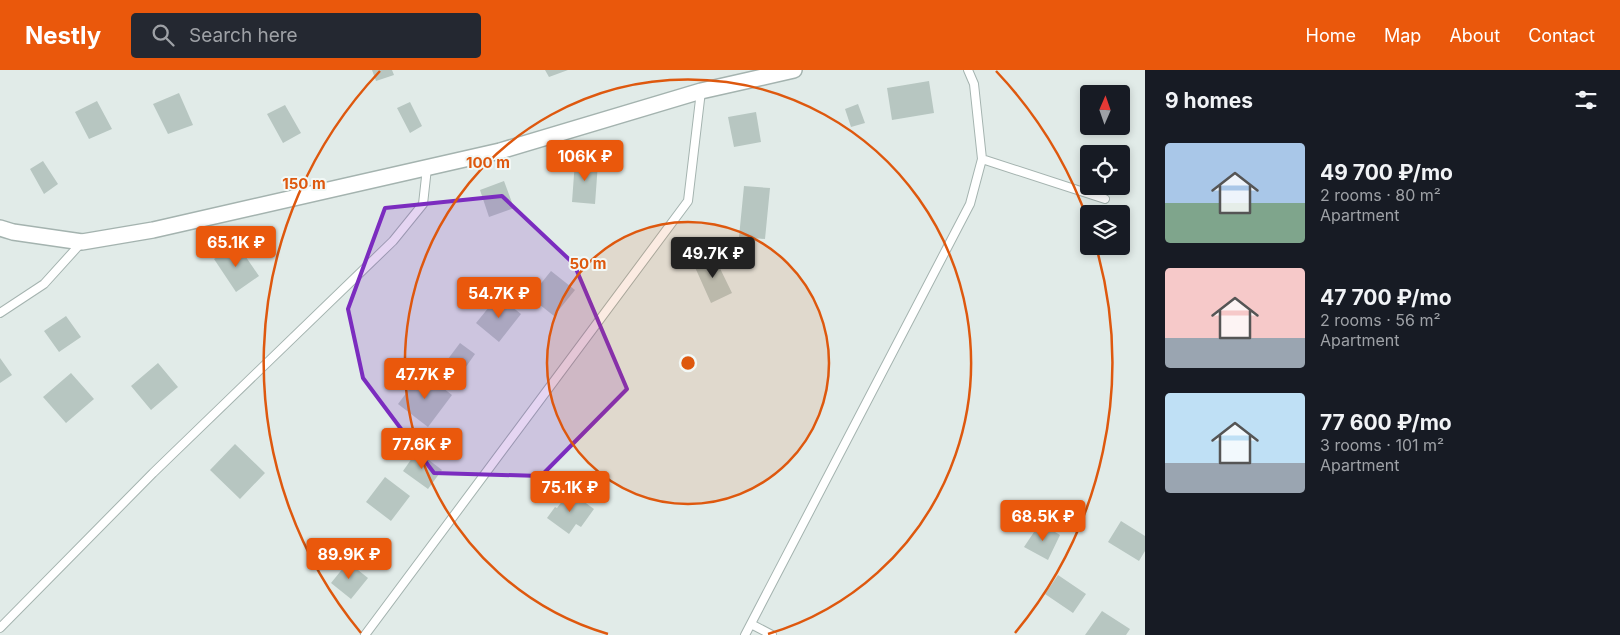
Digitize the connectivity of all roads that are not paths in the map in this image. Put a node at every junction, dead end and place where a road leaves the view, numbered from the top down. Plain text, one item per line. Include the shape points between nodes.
1 (794, 70) edge
2 (968, 70) edge
3 (701, 91) junction
4 (982, 159) junction
5 (427, 168) junction
6 (1105, 199) dead end
7 (0, 228) edge
8 (82, 242) junction
9 (0, 313) edge
10 (751, 624) junction
11 (0, 628) edge
12 (365, 635) edge
13 (745, 635) edge
14 (772, 635) edge

1 - 3 street
2 - 4 lane via 974,84
3 - 5 street via 500,151
3 - 12 lane via 688,201
4 - 6 lane
4 - 10 lane via 970,204
5 - 8 street via 153,230
5 - 11 lane via 423,204 392,240
7 - 8 street
8 - 9 lane via 44,284
10 - 13 lane
10 - 14 lane

